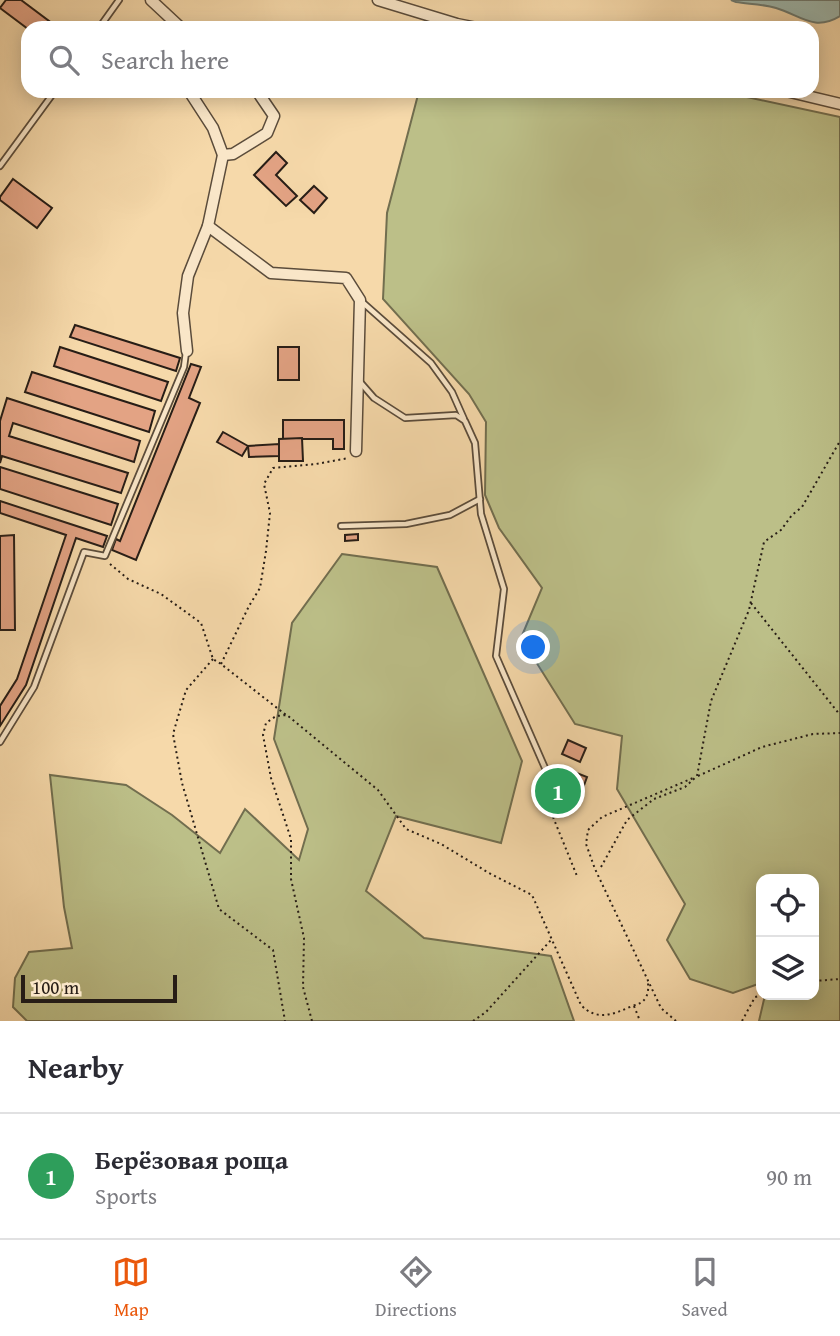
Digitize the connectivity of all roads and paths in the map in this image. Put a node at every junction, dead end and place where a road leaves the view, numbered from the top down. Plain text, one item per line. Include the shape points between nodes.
1 (120, 0) edge
2 (151, 0) edge
3 (378, 0) edge
4 (165, 15) junction
5 (105, 21) edge
6 (167, 21) edge
7 (172, 21) edge
8 (447, 21) edge
9 (49, 98) edge
10 (194, 98) edge
11 (263, 98) edge
12 (815, 98) edge
13 (840, 104) edge
14 (223, 155) junction
15 (0, 166) edge
16 (208, 226) junction
17 (360, 300) junction
18 (187, 351) joint
19 (358, 378) junction
20 (465, 421) junction
21 (840, 441) edge
22 (356, 451) joint
23 (480, 499) junction
24 (341, 526) dead end
25 (105, 556) junction
26 (751, 602) junction
27 (213, 659) junction
28 (221, 664) junction
29 (287, 715) junction
30 (840, 715) edge
31 (840, 733) edge
32 (0, 742) edge
33 (545, 768) joint
34 (697, 776) junction
35 (601, 867) dead end
36 (577, 876) dead end
37 (551, 940) dead end
38 (840, 979) edge
39 (648, 980) junction
40 (819, 981) edge
41 (756, 997) edge
42 (634, 1006) junction
43 (285, 1021) edge
44 (312, 1021) edge
45 (473, 1021) edge
46 (640, 1021) edge
47 (676, 1021) edge
48 (742, 1021) edge

1 - 5 lane
2 - 4 street
3 - 8 street
4 - 6 street
4 - 7 street
9 - 15 lane
10 - 14 street
11 - 14 lane via 274,116 267,133
12 - 13 street
14 - 16 street
16 - 17 street via 271,273 346,278
16 - 18 street via 188,276 183,313
17 - 19 street
17 - 20 lane via 431,363
18 - 25 lane
19 - 20 lane via 374,398 405,418 456,415
19 - 22 street
20 - 23 lane via 475,443
21 - 26 path via 802,507 764,542
22 - 28 path via 349,459 273,468 264,484 270,513 260,588
23 - 24 lane via 450,515 406,524
23 - 33 lane via 505,589 496,656
25 - 27 path via 128,579 161,594 201,623
25 - 32 lane via 84,552 34,687
26 - 30 path
26 - 34 path via 711,701
27 - 28 path
27 - 43 path via 186,690 173,734 182,783 219,909 273,950
28 - 29 path
29 - 42 path via 378,790 407,829 532,895 587,1013 614,1015
29 - 44 path via 265,723 263,734 271,778 291,839 291,879 304,938 303,987
31 - 34 path via 813,734 762,747
33 - 36 path via 540,785
34 - 35 path via 627,820
34 - 39 path via 602,817 588,830 586,844 595,869
37 - 45 path
38 - 40 path
39 - 42 path via 648,995
39 - 47 path via 661,1008
41 - 48 path
42 - 46 path

